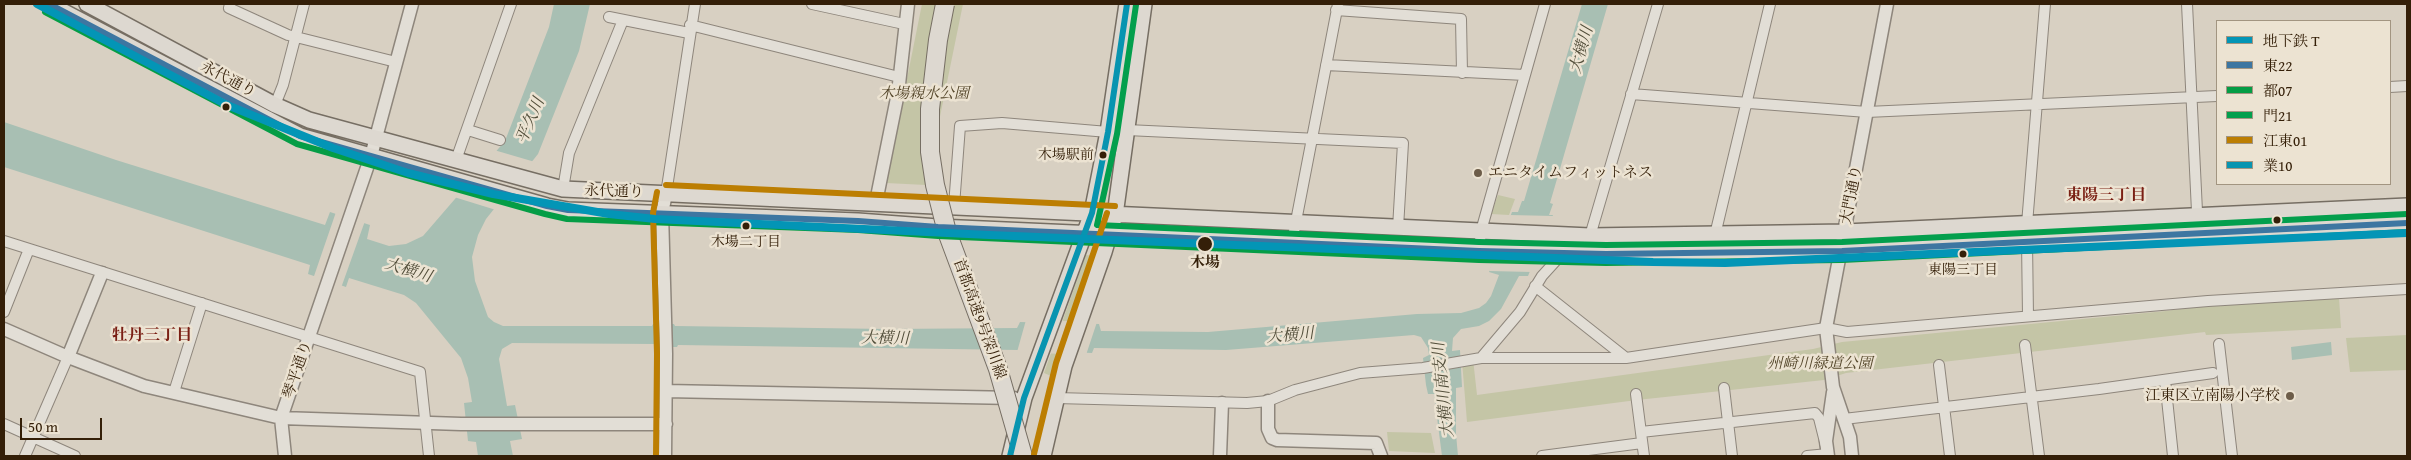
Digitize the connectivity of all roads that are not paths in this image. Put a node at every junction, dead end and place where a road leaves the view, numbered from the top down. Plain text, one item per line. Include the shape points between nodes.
1 (49, 4) edge
2 (90, 4) edge
3 (230, 4) edge
4 (304, 4) edge
5 (412, 4) edge
6 (511, 4) edge
7 (695, 4) edge
8 (812, 4) edge
9 (908, 4) edge
10 (945, 4) edge
11 (1127, 4) edge
12 (1144, 4) edge
13 (1545, 4) edge
14 (1658, 4) edge
15 (1770, 4) edge
16 (1887, 4) edge
17 (2045, 4) edge
18 (2187, 4) edge
19 (1337, 7) edge
20 (609, 17) dead end
21 (623, 20) junction
22 (904, 24) junction
23 (689, 29) junction
24 (296, 38) junction
25 (396, 62) junction
26 (1326, 65) junction
27 (1462, 72) junction
28 (1524, 76) junction
29 (900, 77) junction
30 (2407, 86) edge
31 (2391, 87) edge
32 (1631, 94) junction
33 (2216, 96) edge
34 (2191, 98) junction
35 (1746, 102) junction
36 (2036, 104) junction
37 (275, 105) junction
38 (1867, 112) junction
39 (468, 130) junction
40 (1127, 130) junction
41 (1108, 132) junction
42 (376, 139) junction
43 (500, 140) dead end
44 (1312, 140) junction
45 (371, 156) junction
46 (456, 160) junction
47 (563, 189) junction
48 (666, 194) junction
49 (876, 202) junction
50 (954, 206) junction
51 (2407, 206) edge
52 (1092, 213) junction
53 (662, 214) junction
54 (1115, 215) junction
55 (2197, 216) junction
56 (2407, 223) edge
57 (1296, 224) junction
58 (2027, 224) junction
59 (1398, 228) junction
60 (1481, 231) junction
61 (1845, 232) junction
62 (2198, 232) junction
63 (1084, 233) junction
64 (1110, 235) junction
65 (1715, 235) junction
66 (1590, 236) junction
67 (4, 241) edge
68 (2027, 241) junction
69 (1292, 242) junction
70 (29, 249) junction
71 (1479, 251) junction
72 (1842, 251) junction
73 (1562, 254) junction
74 (102, 273) junction
75 (1536, 286) junction
76 (2407, 289) edge
77 (202, 303) junction
78 (4, 312) edge
79 (2028, 316) junction
80 (1826, 328) junction
81 (4, 329) edge
82 (309, 337) junction
83 (2220, 344) dead end
84 (2025, 346) dead end
85 (68, 357) junction
86 (1481, 358) junction
87 (1626, 358) junction
88 (1939, 364) dead end
89 (2213, 373) dead end
90 (2165, 380) junction
91 (1833, 387) junction
92 (1724, 388) dead end
93 (666, 391) junction
94 (174, 392) junction
95 (1636, 394) dead end
96 (2032, 397) junction
97 (1024, 398) junction
98 (1056, 398) junction
99 (1268, 400) junction
100 (1222, 403) junction
101 (1944, 407) junction
102 (281, 418) junction
103 (1844, 419) junction
104 (1728, 421) junction
105 (425, 422) junction
106 (4, 424) edge
107 (666, 424) junction
108 (34, 438) junction
109 (1642, 438) junction
110 (1828, 455) edge
111 (26, 456) edge
112 (75, 456) edge
113 (285, 456) edge
114 (429, 456) edge
115 (665, 456) edge
116 (1011, 456) edge
117 (1022, 456) edge
118 (1043, 456) edge
119 (1220, 456) edge
120 (1381, 456) edge
121 (1542, 456) edge
122 (1644, 456) edge
123 (1732, 456) edge
124 (1807, 456) edge
125 (1852, 456) edge
126 (1950, 456) edge
127 (2039, 456) edge
128 (2173, 456) edge
129 (2232, 456) edge

1 - 45 main road, 永代通り via 283,129
2 - 37 main road, 永代通り
3 - 24 street via 229,8
4 - 24 street
5 - 25 street, 琴平通り
6 - 39 street
7 - 23 street
8 - 22 street
9 - 22 street
10 - 116 highway, 首都高速9号深川線, bridge via 929,110 934,185 945,232 1001,386
10 - 117 highway, 首都高速9号深川線, bridge via 930,110 935,185 947,232 998,369
11 - 41 main road
12 - 40 main road
13 - 28 street
14 - 32 street
15 - 35 street
16 - 38 street, 大門通り
17 - 36 street
18 - 34 street
19 - 26 street
19 - 27 street via 1461,19
20 - 21 street
21 - 23 street
21 - 47 street via 569,153
22 - 29 street
23 - 29 street
23 - 48 street
24 - 25 street
24 - 37 street
25 - 42 street, 琴平通り
26 - 27 street
26 - 44 street
27 - 28 street
28 - 60 street
29 - 49 street
30 - 31 street
32 - 35 street
32 - 66 street
33 - 34 street
34 - 36 street
34 - 55 street
35 - 38 street
35 - 65 street
36 - 38 street
36 - 58 street
37 - 42 main road, 永代通り via 308,120
38 - 61 street, 大門通り
39 - 43 street
39 - 46 street
40 - 44 street
40 - 54 main road
41 - 50 street via 1002,123 960,126
41 - 52 main road
42 - 45 street, 琴平通り
42 - 46 main road, 永代通り
44 - 57 street
44 - 59 street via 1402,144
45 - 53 main road, 永代通り via 568,210
45 - 82 street, 琴平通り
46 - 47 main road, 永代通り
47 - 48 main road, 永代通り
48 - 49 main road, 永代通り
48 - 53 street
49 - 50 main road, 永代通り
50 - 52 main road, 永代通り
51 - 55 main road, 永代通り
52 - 54 main road, 永代通り
52 - 63 main road
53 - 63 main road, 永代通り
53 - 93 street
54 - 57 main road, 永代通り
54 - 64 main road
55 - 58 main road, 永代通り
55 - 62 street
56 - 62 main road, 永代通り
57 - 59 main road, 永代通り
57 - 69 street
58 - 61 main road, 永代通り
59 - 60 main road, 永代通り
60 - 66 main road, 永代通り
60 - 71 street
61 - 65 main road, 永代通り
61 - 72 street, 大門通り
62 - 68 main road, 永代通り
63 - 64 main road, 永代通り
63 - 97 main road
64 - 69 main road, 永代通り
64 - 98 main road
65 - 66 main road, 永代通り
66 - 73 street
67 - 70 street
68 - 72 main road, 永代通り
68 - 79 street
69 - 71 main road, 永代通り
70 - 74 street
70 - 78 street
71 - 73 main road, 永代通り
72 - 73 main road, 永代通り
72 - 80 street, 大門通り
73 - 75 street
74 - 77 street
74 - 85 street
75 - 86 street via 1520,312
75 - 87 street
76 - 79 street via 2208,300
77 - 82 street
77 - 94 street
79 - 80 street via 1847,332
80 - 87 street
80 - 91 street, 大門通り
81 - 85 street
82 - 102 street, 琴平通り
82 - 105 street via 420,372
83 - 129 street
84 - 96 street
85 - 94 street via 144,386
85 - 108 street
86 - 87 street
86 - 99 street via 1423,368 1360,372
88 - 101 street
89 - 90 street
90 - 96 street
90 - 128 street
91 - 103 street, 大門通り
91 - 110 street, 大門通り via 1826,441
92 - 104 street
93 - 97 street
93 - 107 street
94 - 102 street
95 - 109 street
96 - 101 street
96 - 127 street
97 - 116 main road
98 - 100 street
98 - 118 main road
99 - 100 street
99 - 120 street via 1268,429 1272,438 1373,443 1378,445
100 - 119 street
101 - 103 street
101 - 126 street
102 - 105 street
102 - 113 street, 琴平通り
103 - 125 street, 大門通り
104 - 109 street
104 - 110 street via 1815,413
104 - 123 street
105 - 107 street
105 - 114 street
106 - 108 street
107 - 115 street
108 - 111 street
108 - 112 street
109 - 121 street
109 - 122 street
110 - 124 street

